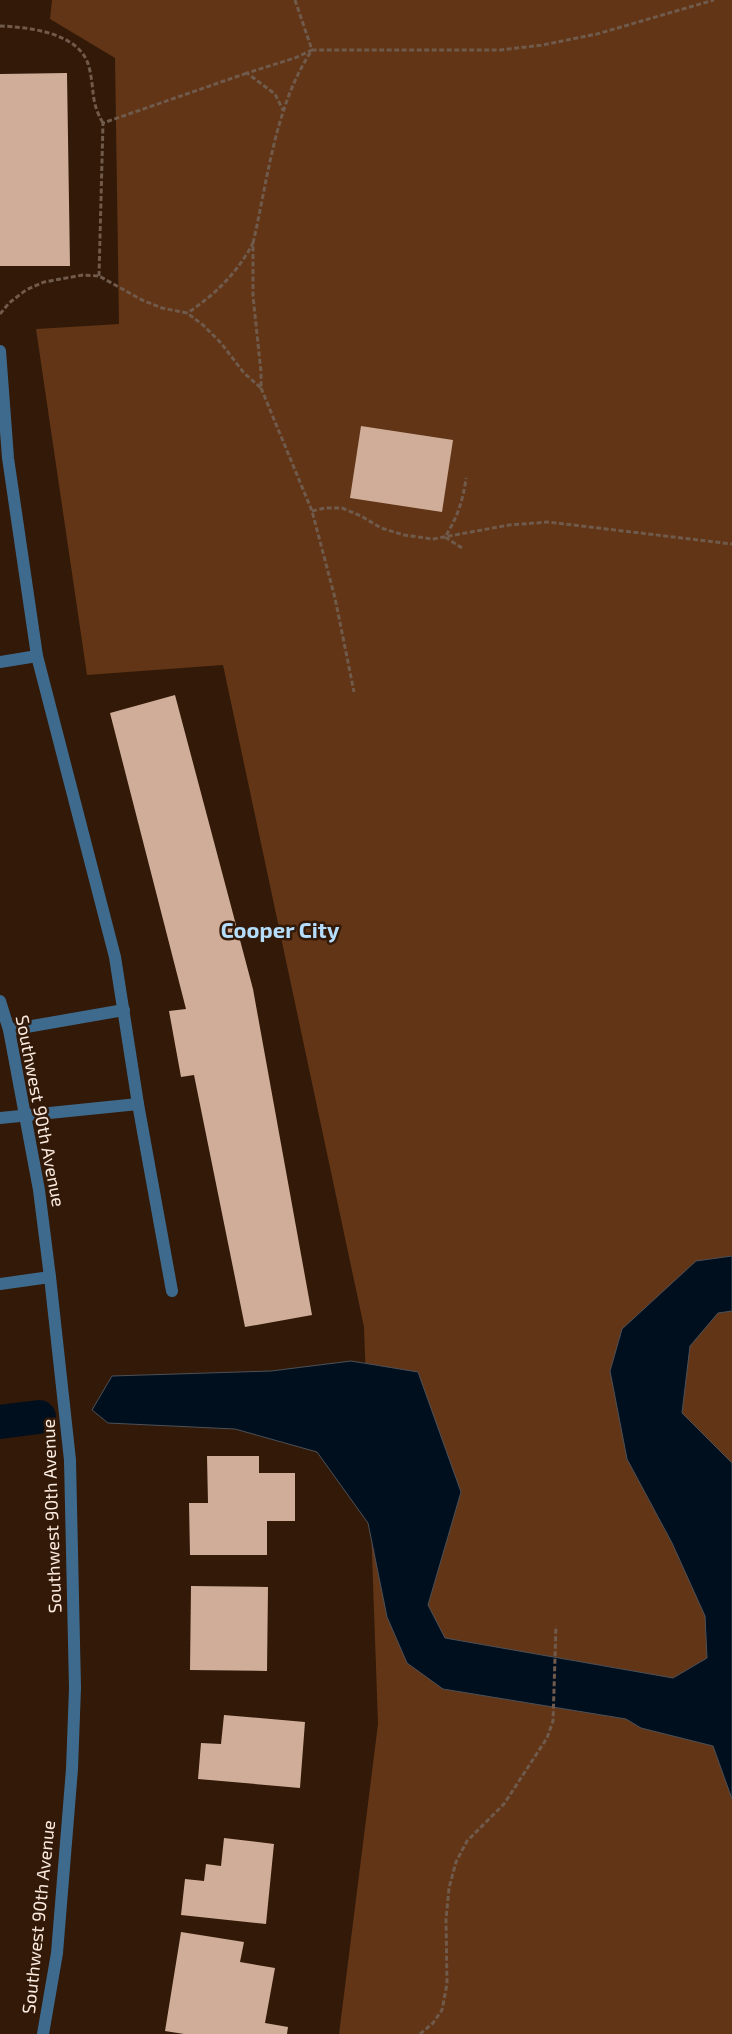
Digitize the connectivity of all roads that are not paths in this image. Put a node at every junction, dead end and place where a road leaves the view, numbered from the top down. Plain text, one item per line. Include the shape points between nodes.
1 (0, 351) edge
2 (37, 656) junction
3 (0, 662) edge
4 (0, 1001) edge
5 (124, 1010) junction
6 (9, 1030) junction
7 (138, 1104) junction
8 (25, 1116) junction
9 (0, 1118) edge
10 (50, 1277) junction
11 (0, 1284) edge
12 (172, 1291) dead end
13 (43, 2034) edge

1 - 2 street via 8,458
2 - 3 street
2 - 5 street via 115,957
4 - 6 street, Southwest 90th Avenue
5 - 6 street
5 - 7 street
6 - 8 street, Southwest 90th Avenue
7 - 8 street
7 - 12 street
8 - 9 street
8 - 10 street, Southwest 90th Avenue
10 - 11 street
10 - 13 street, Southwest 90th Avenue via 70,1460 75,1688 57,1953

